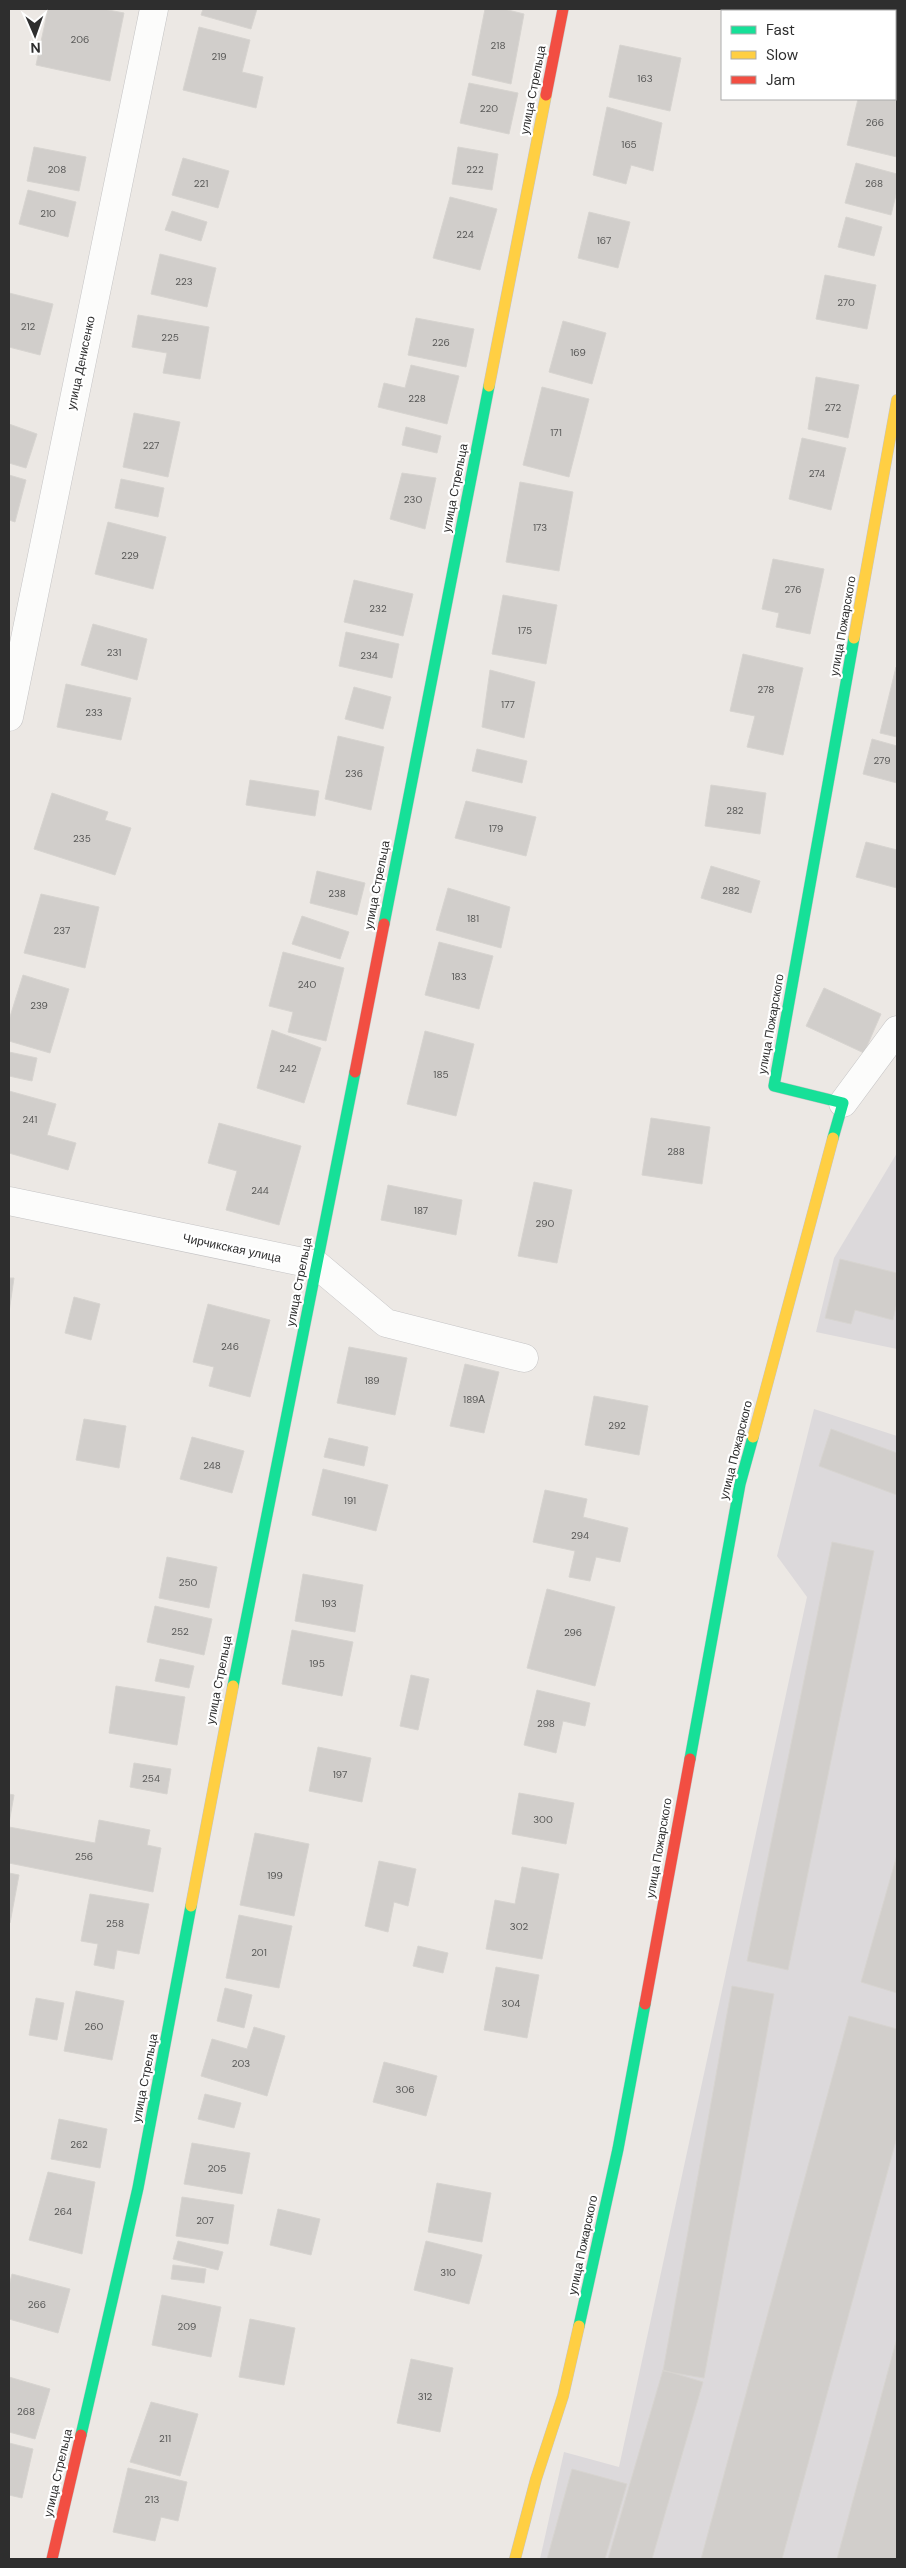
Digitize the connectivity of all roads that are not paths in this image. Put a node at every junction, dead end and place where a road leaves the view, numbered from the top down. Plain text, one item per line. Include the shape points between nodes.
1 (154, 9) edge
2 (563, 9) edge
3 (897, 400) edge
4 (9, 716) edge
5 (897, 1030) edge
6 (843, 1103) junction
7 (9, 1201) edge
8 (317, 1265) junction
9 (524, 1358) dead end
10 (52, 2559) edge
11 (515, 2559) edge

1 - 4 street, улица Денисенко
2 - 8 street, улица Стрельца
3 - 6 street, улица Пожарского via 774,1086
5 - 6 street
6 - 11 street, улица Пожарского via 740,1484 618,2149 563,2396
7 - 8 street, Чирчикская улица
8 - 9 street, Чирчикская улица via 386,1323
8 - 10 street, улица Стрельца via 250,1588 138,2188

